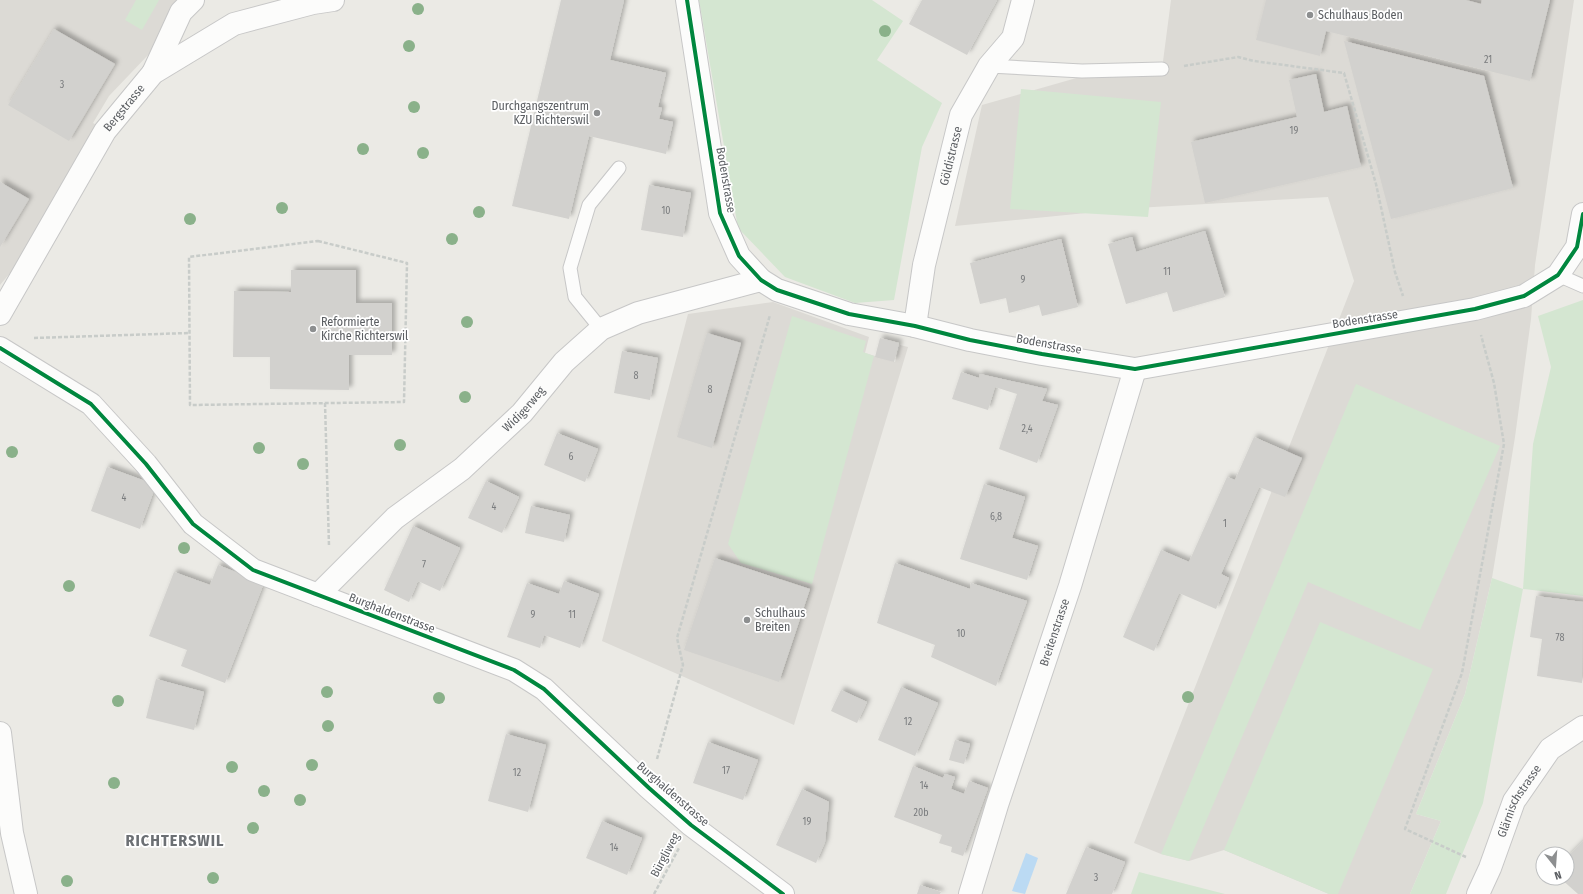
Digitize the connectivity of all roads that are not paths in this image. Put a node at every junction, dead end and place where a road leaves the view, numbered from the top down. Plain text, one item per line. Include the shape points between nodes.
1 (193, 0) edge
2 (333, 0) edge
3 (687, 0) edge
4 (1023, 0) edge
5 (989, 66) junction
6 (1162, 70) road end
7 (153, 73) junction
8 (620, 168) dead end
9 (1583, 214) edge
10 (1558, 275) junction
11 (769, 285) junction
12 (1583, 286) edge
13 (0, 314) edge
14 (915, 326) junction
15 (601, 329) junction
16 (0, 348) edge
17 (1135, 369) junction
18 (318, 595) junction
19 (1583, 727) edge
20 (0, 733) edge
21 (26, 894) edge
22 (783, 894) edge
23 (970, 894) edge
24 (1478, 894) edge

1 - 7 street via 181,12
2 - 7 street, Bergstrasse via 234,24
3 - 11 street, Bodenstrasse via 720,213 739,256
4 - 5 street, Göldistrasse via 1012,38
5 - 6 lane via 1082,71
5 - 14 street, Göldistrasse via 961,115 924,265
7 - 13 street, Bergstrasse via 105,131
8 - 15 lane via 589,205 570,268 575,297
9 - 10 street, Bodenstrasse via 1577,247
10 - 12 lane
10 - 17 street, Bodenstrasse via 1524,296 1475,309
11 - 14 street, Bodenstrasse via 849,314
11 - 15 street, Widigerweg via 638,313
14 - 17 street, Bodenstrasse via 1006,347
15 - 18 street, Widigerweg via 564,362 522,413 462,469 395,518
16 - 18 street, Burghaldenstrasse via 91,404 146,464 193,524 253,570
17 - 23 street, Breitenstrasse via 1070,586 996,805
18 - 22 street, Burghaldenstrasse via 514,670 544,689 691,825
19 - 24 street, Glärnischstrasse via 1550,749 1514,802
20 - 21 street via 12,833

